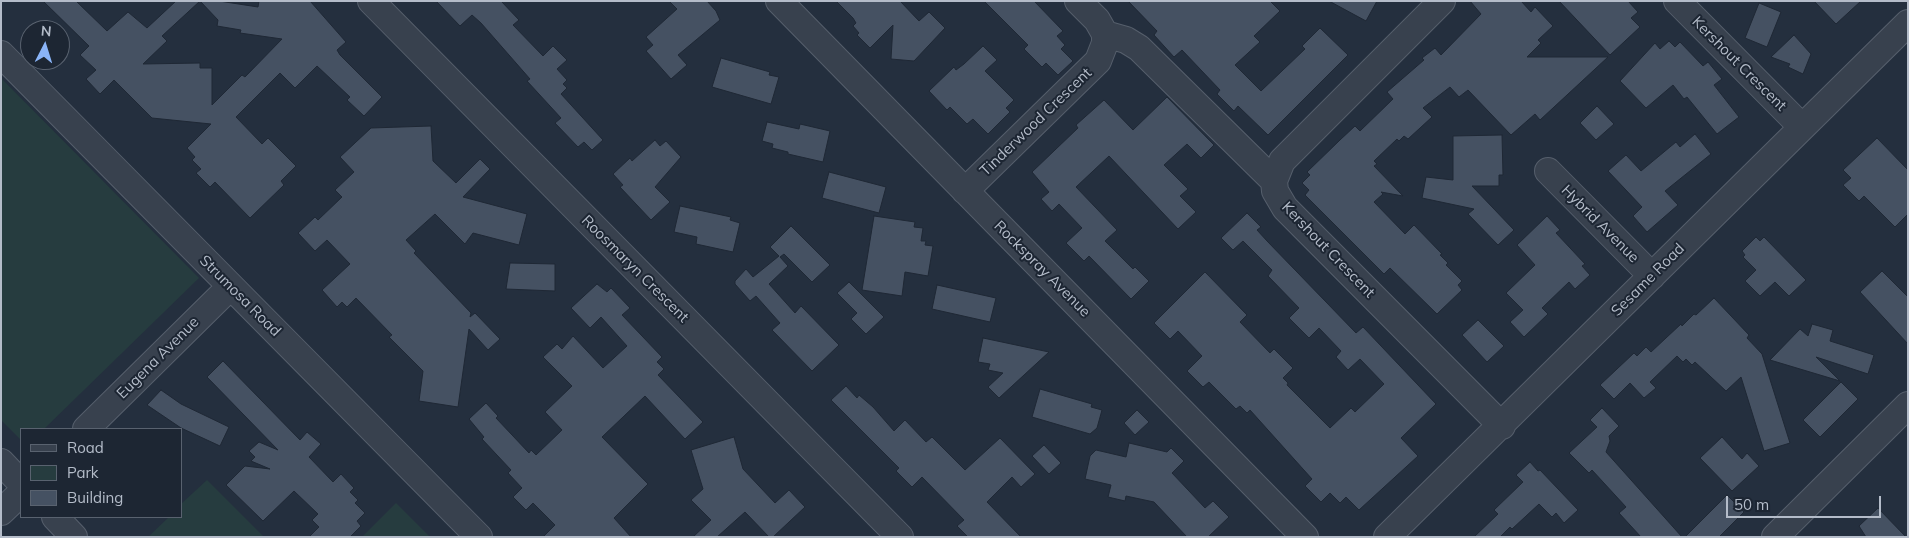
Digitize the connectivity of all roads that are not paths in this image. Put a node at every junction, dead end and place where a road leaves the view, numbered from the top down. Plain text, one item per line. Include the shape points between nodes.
1 (371, 1) edge
2 (779, 1) edge
3 (1078, 1) edge
4 (1442, 1) edge
5 (1677, 1) edge
6 (1908, 23) edge
7 (1105, 34) junction
8 (1, 54) edge
9 (1802, 127) junction
10 (1548, 171) dead end
11 (1274, 181) junction
12 (965, 191) junction
13 (1652, 276) junction
14 (230, 287) junction
15 (1908, 405) edge
16 (1502, 426) junction
17 (87, 428) edge
18 (1, 462) edge
19 (20, 482) edge
20 (20, 494) edge
21 (1, 512) edge
22 (55, 518) edge
23 (74, 537) edge
24 (479, 537) edge
25 (900, 537) edge
26 (1305, 537) edge
27 (1387, 537) edge
28 (1776, 537) edge

1 - 25 street, Roosmaryn Crescent
2 - 12 street, Rockspray Avenue
3 - 7 street via 1097,20
4 - 11 street via 1282,161
5 - 9 street, Kershout Crescent
6 - 9 street, Sesame Road
7 - 11 street via 1126,40 1138,48
7 - 12 street, Tinderwood Crescent via 1102,51 1092,69
8 - 14 street, Strumosa Road
9 - 13 street, Sesame Road
10 - 13 street, Hybrid Avenue
11 - 16 street, Kershout Crescent via 1286,208
12 - 26 street, Rockspray Avenue
13 - 16 street, Sesame Road
14 - 17 street, Eugena Avenue
14 - 24 street, Strumosa Road
15 - 28 street
16 - 27 street, Sesame Road
18 - 19 street
20 - 21 street
22 - 23 street

